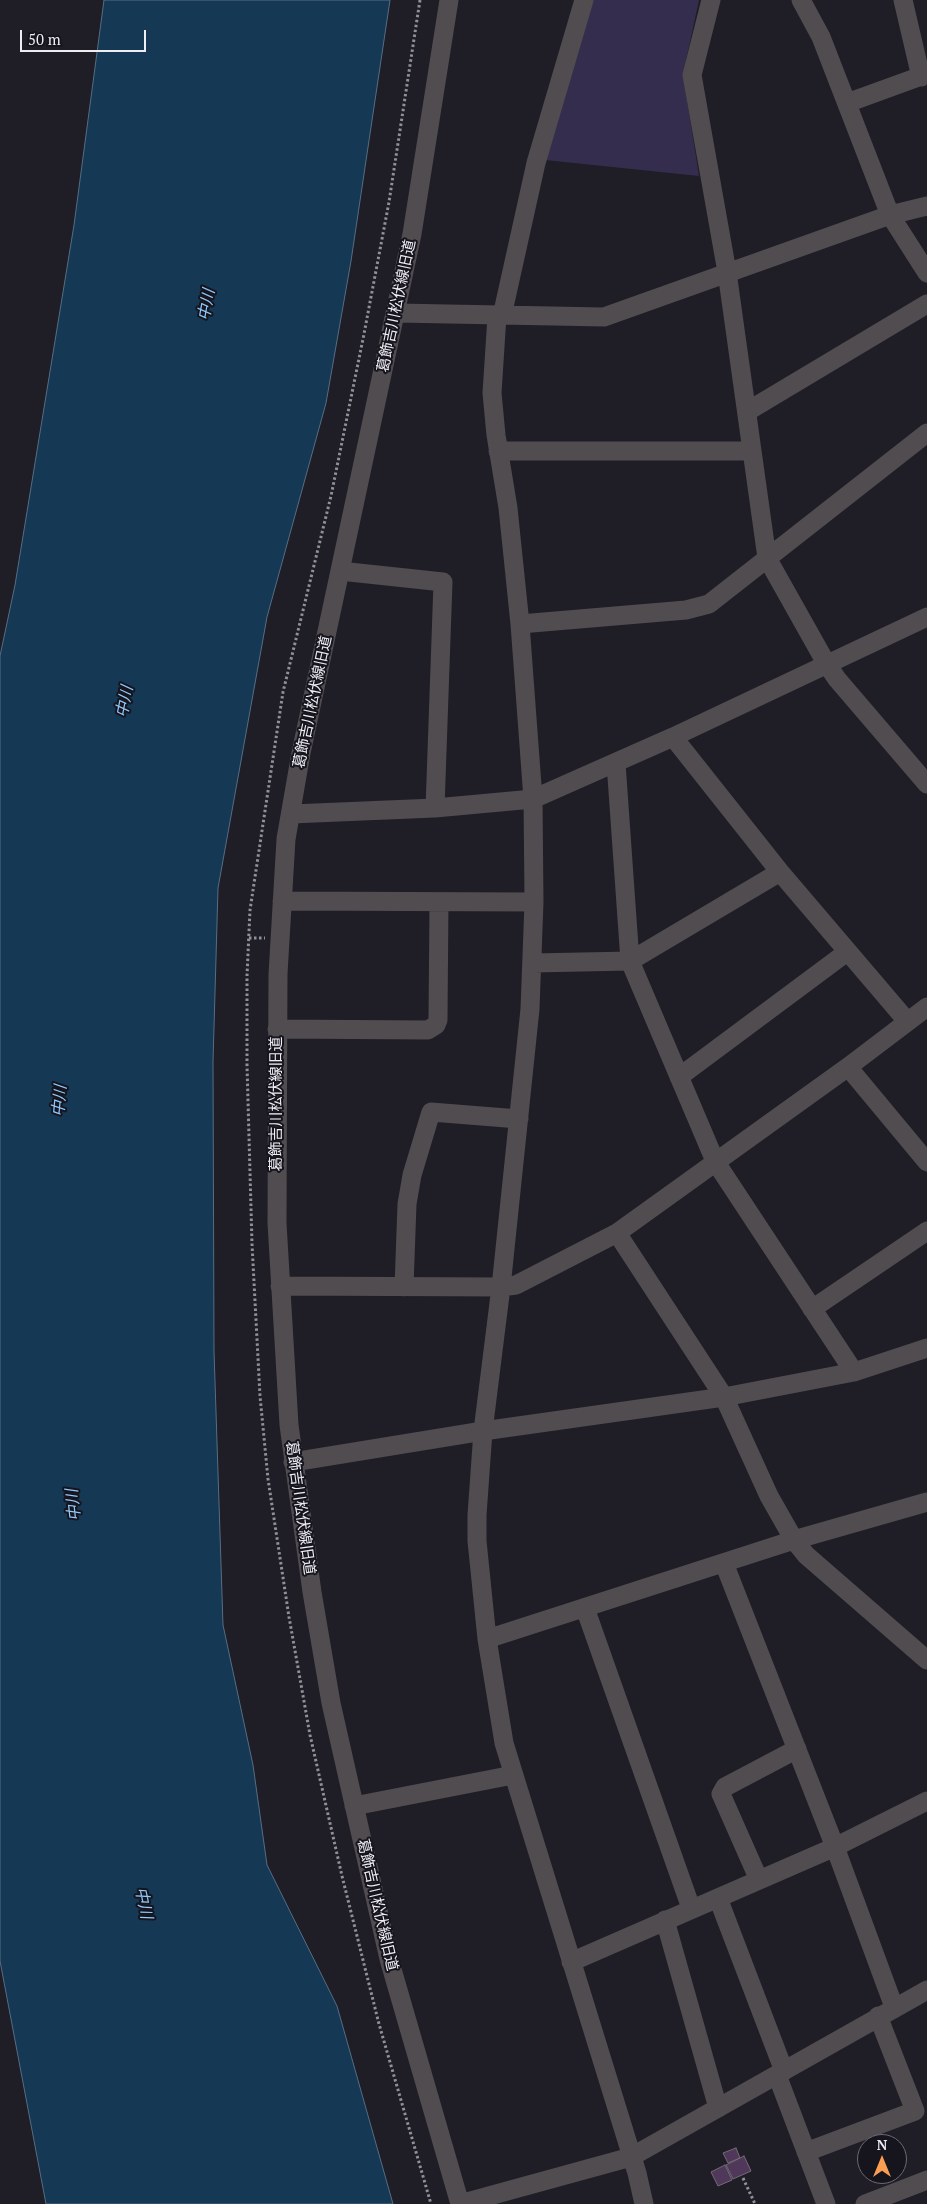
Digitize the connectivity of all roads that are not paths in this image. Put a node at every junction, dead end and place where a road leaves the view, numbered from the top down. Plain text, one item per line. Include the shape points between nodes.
1 (450, 0) edge
2 (584, 0) edge
3 (711, 0) edge
4 (801, 0) edge
5 (904, 0) edge
6 (924, 75) edge
7 (847, 103) junction
8 (927, 206) edge
9 (890, 215) junction
10 (727, 272) junction
11 (927, 273) edge
12 (927, 304) edge
13 (397, 313) junction
14 (500, 316) junction
15 (748, 411) junction
16 (927, 433) edge
17 (498, 451) junction
18 (752, 451) junction
19 (767, 558) junction
20 (340, 571) junction
21 (927, 617) edge
22 (520, 624) junction
23 (826, 663) junction
24 (672, 737) junction
25 (616, 763) junction
26 (927, 784) edge
27 (533, 799) junction
28 (435, 808) junction
29 (291, 814) junction
30 (780, 872) junction
31 (282, 901) junction
32 (439, 902) junction
33 (534, 902) junction
34 (847, 952) junction
35 (630, 961) junction
36 (533, 963) junction
37 (927, 1007) edge
38 (907, 1021) junction
39 (277, 1030) junction
40 (848, 1067) junction
41 (679, 1077) junction
42 (519, 1119) junction
43 (715, 1161) junction
44 (927, 1162) edge
45 (927, 1231) edge
46 (617, 1233) junction
47 (280, 1286) junction
48 (404, 1287) junction
49 (501, 1287) junction
50 (812, 1309) junction
51 (927, 1348) edge
52 (854, 1372) junction
53 (724, 1397) junction
54 (483, 1431) junction
55 (293, 1462) junction
56 (927, 1502) edge
57 (794, 1540) junction
58 (724, 1563) junction
59 (585, 1608) junction
60 (487, 1639) junction
61 (927, 1660) edge
62 (797, 1749) junction
63 (513, 1775) junction
64 (927, 1801) edge
65 (354, 1806) junction
66 (835, 1847) junction
67 (760, 1880) junction
68 (718, 1898) junction
69 (691, 1908) junction
70 (665, 1920) junction
71 (571, 1962) junction
72 (927, 1990) edge
73 (894, 2007) junction
74 (878, 2016) junction
75 (780, 2073) junction
76 (718, 2108) junction
77 (806, 2152) junction
78 (631, 2157) junction
79 (927, 2180) edge
80 (460, 2204) edge
81 (644, 2204) edge
82 (826, 2204) edge
83 (866, 2204) edge

1 - 13 street, 葛飾吉川松伏線旧道
2 - 14 street via 536,163
3 - 10 street via 692,74
4 - 7 street via 821,37
5 - 6 street
6 - 7 street
7 - 9 street
8 - 9 street
9 - 10 street
9 - 11 street
10 - 14 street via 604,317
10 - 15 street
12 - 15 street
13 - 14 street
13 - 20 street, 葛飾吉川松伏線旧道
14 - 17 street via 492,393
15 - 18 street
16 - 19 street
17 - 18 street
17 - 22 street via 508,508
18 - 19 street
19 - 22 street via 709,604 686,610
19 - 23 street
20 - 28 street via 443,582
20 - 29 street, 葛飾吉川松伏線旧道
21 - 23 street
22 - 27 street
23 - 24 street
23 - 26 street
24 - 25 street
24 - 30 street
25 - 27 street
25 - 35 street
27 - 28 street
27 - 33 street
28 - 29 street
29 - 31 street, 葛飾吉川松伏線旧道
30 - 34 street
30 - 35 street
31 - 32 street
31 - 39 street, 葛飾吉川松伏線旧道
32 - 33 street
32 - 39 street via 436,1025 428,1030
33 - 36 street
34 - 38 street
34 - 41 street
35 - 36 street
35 - 41 street
36 - 42 street
37 - 38 street
38 - 40 street
39 - 47 street, 葛飾吉川松伏線旧道
40 - 43 street
40 - 44 street
41 - 43 street
42 - 48 street via 430,1112 407,1204
42 - 49 street
43 - 46 street
43 - 50 street
45 - 50 street
46 - 49 street via 516,1285
46 - 53 street
47 - 48 street
47 - 55 street, 葛飾吉川松伏線旧道
48 - 49 street
49 - 54 street
50 - 52 street
51 - 52 street
52 - 53 street
53 - 54 street
53 - 57 street via 769,1496
54 - 55 street
54 - 60 street via 476,1515
55 - 65 street, 葛飾吉川松伏線旧道 via 321,1647
56 - 57 street
57 - 58 street
57 - 61 street via 806,1555
58 - 59 street
58 - 62 street
59 - 60 street
59 - 69 street
60 - 63 street via 504,1743
62 - 66 street
62 - 67 street via 725,1786 721,1794
63 - 65 street
63 - 71 street
64 - 66 street
65 - 80 street, 葛飾吉川松伏線旧道 via 389,1958
66 - 67 street
66 - 73 street
67 - 68 street
68 - 69 street
68 - 75 street
69 - 70 street
70 - 71 street
70 - 76 street
71 - 78 street
72 - 73 street
73 - 74 street
74 - 75 street
74 - 77 street via 915,2111
75 - 76 street
75 - 77 street
76 - 78 street
77 - 82 street
78 - 80 street
78 - 81 street
79 - 83 street

